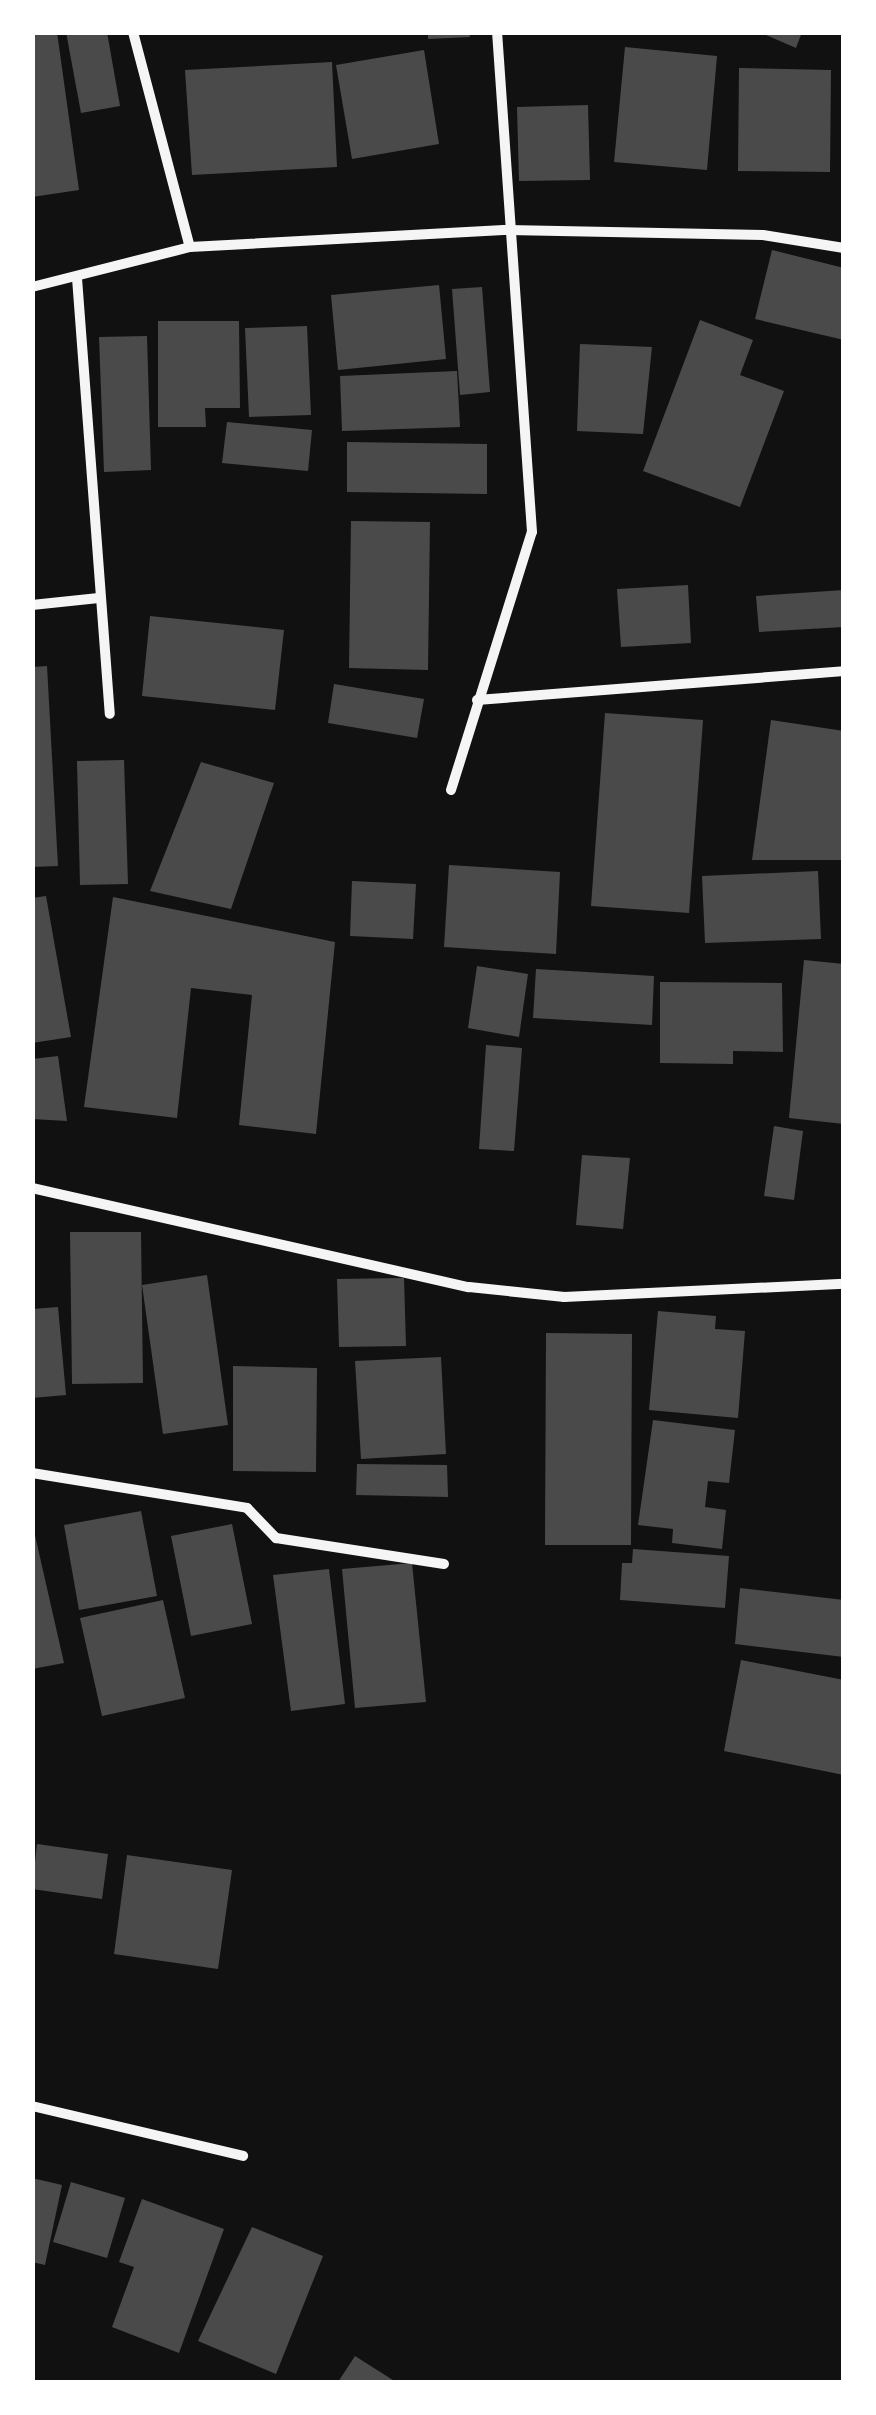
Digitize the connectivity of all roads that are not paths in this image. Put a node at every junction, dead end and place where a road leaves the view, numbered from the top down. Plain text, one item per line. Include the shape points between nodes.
1 (133, 32) edge
2 (497, 32) edge
3 (504, 230) junction
4 (190, 247) junction
5 (844, 248) edge
6 (77, 278) junction
7 (32, 287) edge
8 (99, 598) junction
9 (32, 605) edge
10 (844, 671) edge
11 (477, 700) junction
12 (110, 714) dead end
13 (451, 790) dead end
14 (32, 1188) edge
15 (844, 1284) edge
16 (32, 1473) edge
17 (444, 1564) dead end
18 (32, 2106) edge
19 (243, 2156) dead end

1 - 4 street
2 - 3 street
3 - 4 street
3 - 5 street via 763,235
3 - 11 street via 534,464 532,532
4 - 6 street
6 - 7 street
6 - 8 street
8 - 9 street
8 - 12 street
10 - 11 street
11 - 13 street
14 - 15 street via 488,1289 564,1297
16 - 17 street via 247,1508 276,1538
18 - 19 street

